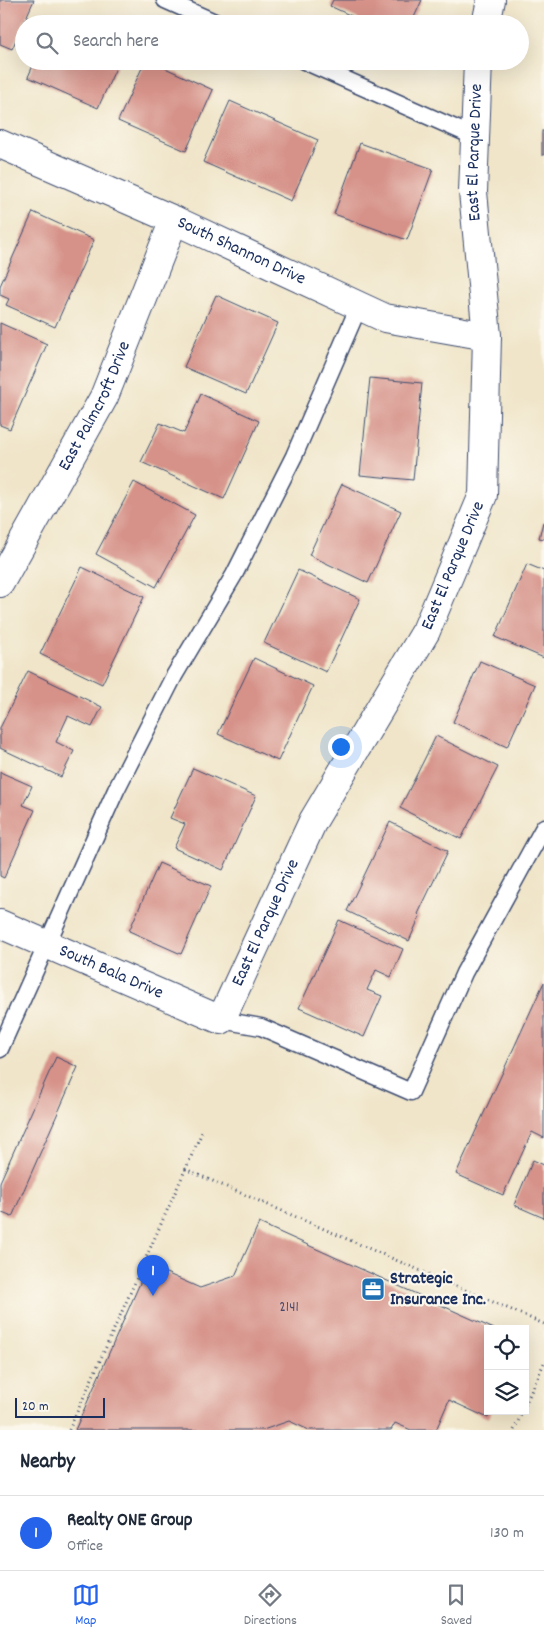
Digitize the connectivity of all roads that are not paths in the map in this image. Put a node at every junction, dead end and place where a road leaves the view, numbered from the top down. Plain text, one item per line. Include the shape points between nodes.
1 (165, 0) edge
2 (491, 0) edge
3 (199, 15) edge
4 (488, 15) edge
5 (324, 70) edge
6 (478, 70) edge
7 (475, 137) junction
8 (0, 144) edge
9 (174, 220) junction
10 (359, 306) junction
11 (487, 336) junction
12 (0, 583) edge
13 (544, 827) edge
14 (0, 924) edge
15 (46, 944) junction
16 (222, 1020) junction
17 (0, 1049) edge

1 - 3 lane
2 - 4 street
5 - 7 lane
6 - 7 street, East El Parque Drive
7 - 11 street, East El Parque Drive via 473,192
8 - 9 street, South Shannon Drive
9 - 10 street, South Shannon Drive
9 - 12 street, East Palmcroft Drive via 104,397
10 - 11 street, South Shannon Drive via 385,318
10 - 15 lane via 294,456 234,574 174,676 116,790
11 - 16 street, East El Parque Drive via 482,495 426,631 313,821
13 - 16 lane via 464,973 411,1092 260,1027
14 - 15 street, South Bala Drive
15 - 16 street, South Bala Drive
15 - 17 lane

